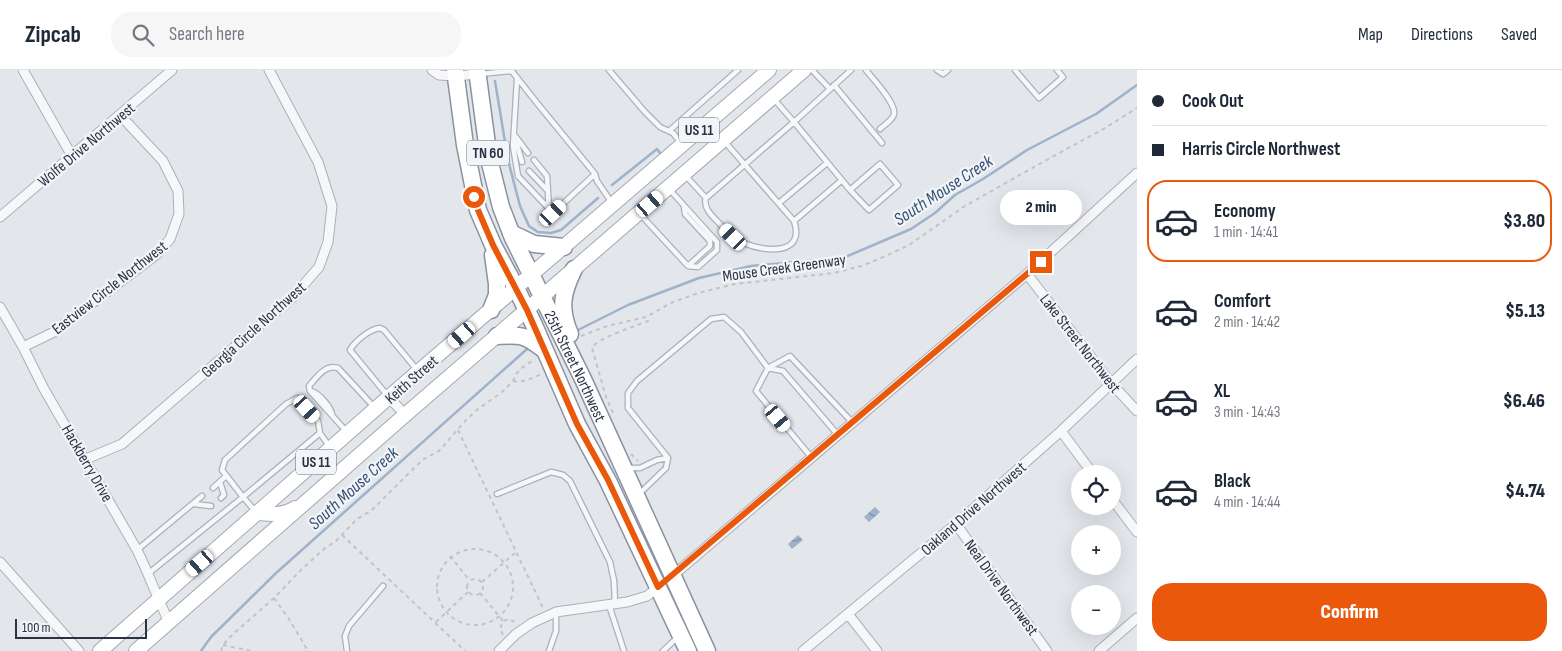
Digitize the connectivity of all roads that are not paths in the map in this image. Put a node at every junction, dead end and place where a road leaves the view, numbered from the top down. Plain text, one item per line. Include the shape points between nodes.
1 (23, 70) edge
2 (172, 70) edge
3 (269, 70) edge
4 (432, 70) edge
5 (609, 70) edge
6 (738, 70) edge
7 (804, 70) edge
8 (812, 70) edge
9 (851, 70) edge
10 (866, 70) edge
11 (937, 70) edge
12 (948, 70) edge
13 (1015, 70) edge
14 (1057, 70) edge
15 (511, 71) edge
16 (766, 71) edge
17 (478, 72) edge
18 (455, 73) edge
19 (517, 79) junction
20 (834, 85) junction
21 (830, 89) junction
22 (773, 97) junction
23 (120, 115) junction
24 (794, 122) junction
25 (880, 129) dead end
26 (668, 131) junction
27 (514, 134) junction
28 (724, 140) junction
29 (882, 142) dead end
30 (682, 145) junction
31 (528, 153) dead end
32 (72, 156) junction
33 (534, 160) dead end
34 (522, 162) dead end
35 (827, 163) junction
36 (745, 164) junction
37 (530, 170) dead end
38 (1137, 173) edge
39 (595, 174) junction
40 (684, 174) junction
41 (842, 180) junction
42 (668, 188) junction
43 (548, 190) junction
44 (850, 190) junction
45 (706, 197) junction
46 (779, 203) junction
47 (613, 204) junction
48 (684, 206) junction
49 (549, 209) junction
50 (639, 213) junction
51 (0, 217) edge
52 (794, 221) junction
53 (511, 233) junction
54 (493, 245) junction
55 (564, 247) junction
56 (688, 266) junction
57 (574, 270) junction
58 (532, 274) junction
59 (1027, 274) junction
60 (516, 288) junction
61 (543, 296) junction
62 (0, 307) edge
63 (491, 310) junction
64 (527, 310) junction
65 (497, 336) junction
66 (23, 347) junction
67 (540, 354) junction
68 (1137, 359) edge
69 (768, 368) junction
70 (419, 372) junction
71 (583, 379) junction
72 (1111, 383) junction
73 (389, 397) junction
74 (376, 409) junction
75 (1137, 411) edge
76 (405, 415) junction
77 (852, 423) junction
78 (1061, 431) junction
79 (320, 433) junction
80 (348, 434) junction
81 (838, 435) junction
82 (331, 449) junction
83 (668, 458) junction
84 (812, 458) junction
85 (86, 460) junction
86 (1086, 465) edge
87 (623, 468) junction
88 (226, 476) junction
89 (220, 482) junction
90 (212, 488) dead end
91 (497, 494) dead end
92 (202, 496) dead end
93 (243, 496) junction
94 (636, 497) junction
95 (221, 498) dead end
96 (310, 498) junction
97 (194, 504) junction
98 (211, 506) dead end
99 (1121, 511) edge
100 (257, 513) junction
101 (956, 524) junction
102 (1137, 532) edge
103 (137, 550) junction
104 (0, 562) edge
105 (149, 573) junction
106 (672, 576) junction
107 (383, 586) dead end
108 (658, 587) junction
109 (158, 600) junction
110 (612, 604) junction
111 (556, 612) junction
112 (848, 614) junction
113 (1137, 618) edge
114 (170, 622) junction
115 (681, 634) junction
116 (79, 651) edge
117 (100, 651) edge
118 (136, 651) edge
119 (347, 651) edge
120 (499, 651) edge
121 (550, 651) edge
122 (624, 651) edge
123 (663, 651) edge
124 (688, 651) edge
125 (706, 651) edge
126 (803, 651) edge
127 (876, 651) edge
128 (1048, 651) edge
129 (1099, 651) edge

1 - 32 street
2 - 23 street, Wolfe Drive Northwest
3 - 85 street, Georgia Circle Northwest via 318,162 332,206 328,242 319,267 293,297 122,444
4 - 18 street via 439,75
5 - 26 lane via 645,112
6 - 26 lane
7 - 22 main road, Keith Street / US 11
8 - 21 lane
9 - 20 lane
10 - 25 lane via 892,105 894,114
11 - 12 lane via 943,74
13 - 14 lane via 1039,98 1063,77
15 - 17 lane
15 - 19 lane
16 - 30 main road, Keith Street / US 11
17 - 18 street
17 - 53 highway, 25th Street Northwest / TN 60 via 489,159
18 - 54 highway, 25th Street Northwest / TN 60 via 474,197
19 - 27 lane
19 - 39 lane
20 - 21 lane
20 - 29 lane
21 - 24 lane
22 - 24 lane
22 - 28 main road, Keith Street / US 11
23 - 32 street, Wolfe Drive Northwest
23 - 66 street, Eastview Circle Northwest via 163,161 178,191 179,214 170,238 157,254 54,332
24 - 35 lane
24 - 36 lane
26 - 30 lane via 674,133
27 - 31 lane
27 - 34 lane
27 - 49 lane via 518,176
28 - 36 lane
28 - 40 main road, Keith Street / US 11
30 - 47 main road, Keith Street / US 11
32 - 51 street, Wolfe Drive Northwest
33 - 43 lane via 547,176
35 - 41 lane
35 - 46 lane
36 - 45 lane
36 - 46 lane
37 - 43 lane
38 - 59 street
39 - 47 lane
39 - 49 lane via 553,213
40 - 42 main road, Keith Street / US 11
40 - 45 lane
41 - 44 lane
41 - 52 lane
42 - 48 lane
42 - 50 main road, Keith Street / US 11
43 - 49 lane
44 - 44 lane via 869,210 898,185 880,164
45 - 52 lane via 707,209 733,237 759,249 788,247 796,238
46 - 52 lane
47 - 55 main road, Keith Street / US 11
48 - 56 lane via 685,214 710,241 710,246
48 - 56 lane via 717,242 717,250 698,267
50 - 56 lane
50 - 57 main road, Keith Street / US 11
53 - 55 highway via 534,244
53 - 58 highway, 25th Street Northwest / TN 60
54 - 60 highway, 25th Street Northwest / TN 60
54 - 63 highway via 497,295
55 - 58 main road, Keith Street / US 11
57 - 61 main road, Keith Street / US 11
57 - 71 highway via 563,294 564,317
58 - 60 main road, Keith Street / US 11
58 - 61 highway, 25th Street Northwest / TN 60
59 - 72 street, Lake Street Northwest
59 - 77 street
60 - 63 main road, Keith Street / US 11
60 - 64 highway, 25th Street Northwest / TN 60
61 - 64 main road, Keith Street / US 11
61 - 71 highway, 25th Street Northwest / TN 60
62 - 66 street, Hackberry Drive
63 - 70 main road, Keith Street / US 11
64 - 65 main road, Keith Street / US 11
64 - 67 highway, 25th Street Northwest / TN 60
65 - 67 highway via 531,339
65 - 76 main road, Keith Street / US 11
66 - 85 street, Hackberry Drive
67 - 108 highway, 25th Street Northwest / TN 60 via 608,480
68 - 72 street, Oakland Drive Northwest
69 - 77 lane via 790,356
69 - 81 lane via 783,371
69 - 83 lane via 741,332 724,317 711,319 638,381 628,393 628,408
69 - 84 lane via 756,391
70 - 73 main road, Keith Street / US 11
70 - 73 lane via 380,328 373,329 352,346 351,352
71 - 87 highway, 25th Street Northwest / TN 60
72 - 75 street, Lake Street Northwest
72 - 78 street, Oakland Drive Northwest
73 - 74 main road, Keith Street / US 11
73 - 76 street
74 - 80 main road, Keith Street / US 11
74 - 80 lane via 344,372 332,366 323,370 308,386
76 - 96 main road, Keith Street / US 11
77 - 81 street
78 - 86 street
78 - 101 street, Oakland Drive Northwest
79 - 82 lane
79 - 88 lane via 318,421 297,398 286,404 224,460 222,470
79 - 93 lane
80 - 82 main road, Keith Street / US 11
81 - 84 street
82 - 100 main road, Keith Street / US 11
83 - 87 lane via 640,468
83 - 94 lane via 666,468
84 - 106 street
85 - 103 street, Hackberry Drive
87 - 94 highway, 25th Street Northwest / TN 60
88 - 89 lane
88 - 93 lane
89 - 90 lane
89 - 95 lane via 224,495
91 - 110 lane via 551,472 570,481 610,562 614,581
92 - 97 lane
93 - 100 lane
93 - 105 lane
94 - 106 highway, 25th Street Northwest / TN 60
96 - 100 main road via 288,512 276,515
96 - 114 main road, Keith Street / US 11
97 - 98 lane
97 - 103 lane
99 - 102 street
100 - 109 main road, Keith Street / US 11
101 - 112 street, Oakland Drive Northwest
101 - 128 street, Neal Drive Northwest
103 - 105 street, Hackberry Drive
104 - 116 street
105 - 109 street, Hackberry Drive
106 - 108 street
106 - 125 highway, 25th Street Northwest / TN 60
107 - 119 lane via 349,626
108 - 110 street via 647,596
108 - 115 highway, 25th Street Northwest / TN 60
109 - 114 street, Hackberry Drive
109 - 117 main road, Keith Street / US 11
110 - 111 street
110 - 122 lane
111 - 120 street via 522,630
111 - 121 lane via 556,631
112 - 126 street, Oakland Drive Northwest
112 - 127 street
113 - 129 street
114 - 118 main road, Keith Street / US 11
115 - 123 lane
115 - 124 highway, 25th Street Northwest / TN 60

